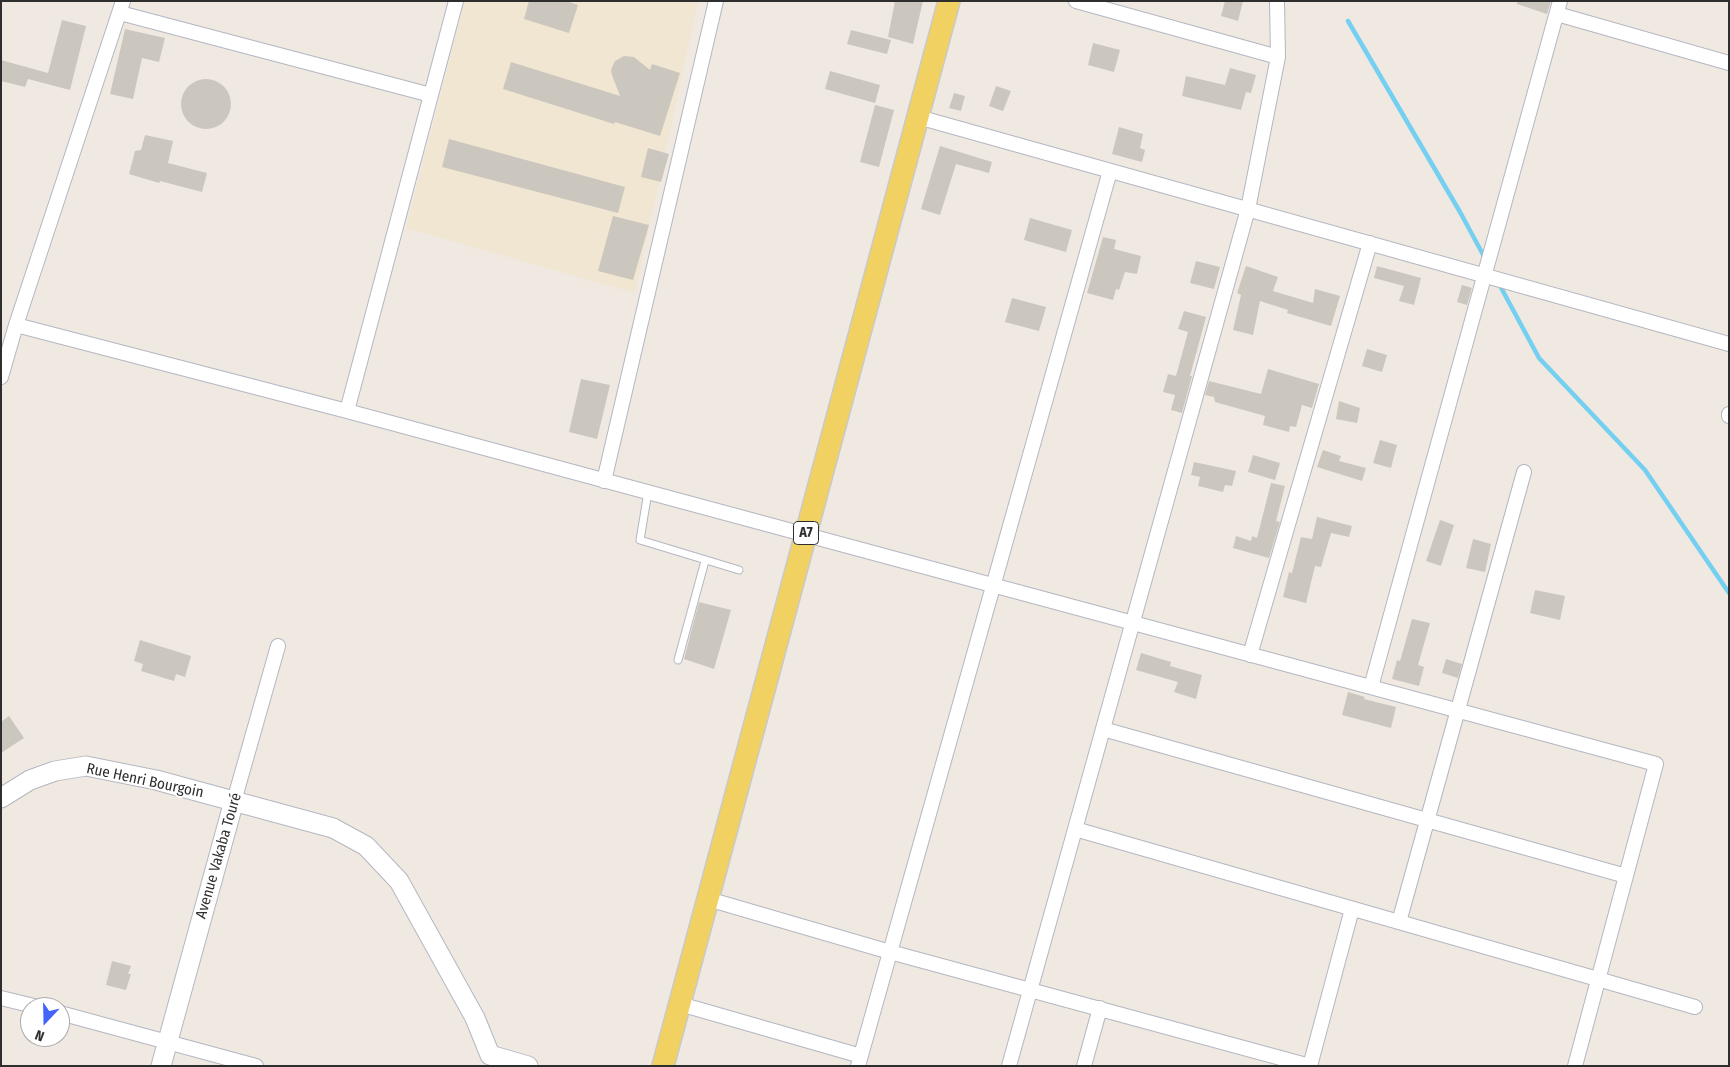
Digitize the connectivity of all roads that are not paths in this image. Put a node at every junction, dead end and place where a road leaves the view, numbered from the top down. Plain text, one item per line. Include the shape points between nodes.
1 (456, 1) edge
2 (716, 1) edge
3 (949, 1) edge
4 (1076, 1) edge
5 (1277, 1) edge
6 (121, 7) edge
7 (1559, 8) edge
8 (1278, 57) junction
9 (1729, 63) edge
10 (431, 95) junction
11 (918, 117) junction
12 (1110, 171) junction
13 (1248, 209) junction
14 (1370, 244) junction
15 (1485, 276) junction
16 (16, 325) junction
17 (1729, 344) edge
18 (1, 376) edge
19 (347, 411) junction
20 (1524, 472) dead end
21 (604, 481) junction
22 (648, 492) junction
23 (805, 535) junction
24 (705, 561) junction
25 (739, 570) dead end
26 (993, 586) junction
27 (1133, 623) junction
28 (278, 646) dead end
29 (1250, 655) junction
30 (678, 660) dead end
31 (1371, 687) junction
32 (1458, 711) junction
33 (1103, 728) junction
34 (1, 798) edge
35 (234, 801) junction
36 (1428, 820) junction
37 (1075, 829) junction
38 (1626, 876) junction
39 (708, 899) junction
40 (1352, 909) junction
41 (1399, 922) junction
42 (890, 952) junction
43 (1598, 979) junction
44 (1030, 990) junction
45 (1, 998) edge
46 (20, 1003) edge
47 (680, 1004) junction
48 (1695, 1007) dead end
49 (1100, 1008) junction
50 (70, 1016) edge
51 (168, 1041) junction
52 (488, 1060) edge
53 (859, 1061) edge
54 (161, 1066) edge
55 (256, 1066) edge
56 (528, 1066) edge
57 (663, 1066) edge
58 (1009, 1066) edge
59 (1084, 1066) edge
60 (1310, 1066) edge
61 (1575, 1066) edge

1 - 10 street
2 - 21 street
3 - 11 main road, A7
4 - 8 street
5 - 8 street
6 - 10 street
6 - 16 street
7 - 9 street
7 - 15 street
8 - 13 street
10 - 19 street
11 - 12 street
11 - 23 main road, A7
12 - 13 street
12 - 26 street
13 - 14 street
13 - 27 street
14 - 15 street
14 - 29 street
15 - 17 street
15 - 31 street
16 - 18 street
16 - 19 street
19 - 21 street
20 - 32 street
21 - 22 street
22 - 23 street
22 - 24 lane via 640,540
23 - 26 street
23 - 39 main road, A7
24 - 25 lane
24 - 30 lane
26 - 27 street
26 - 42 street
27 - 29 street
27 - 33 street
28 - 35 street, Avenue Vakaba Touré
29 - 31 street
31 - 32 street
32 - 36 street
32 - 38 street via 1656,764
33 - 36 street
33 - 37 street
34 - 35 street, Rue Henri Bourgoin via 30,780 55,771 86,766
35 - 51 street, Avenue Vakaba Touré
35 - 52 street, Rue Henri Bourgoin via 333,828 366,846 399,881 474,1018
36 - 38 street
36 - 41 street
37 - 40 street
37 - 44 street
38 - 43 street
39 - 42 street
39 - 47 main road, A7
40 - 41 street
40 - 60 street
41 - 43 street
42 - 44 street
42 - 53 street
43 - 48 street
43 - 61 street
44 - 49 street
44 - 58 street
45 - 46 street
47 - 53 street
47 - 57 main road, A7
49 - 59 street
49 - 60 street
50 - 51 street
51 - 54 street, Avenue Vakaba Touré
51 - 55 street
52 - 56 street

